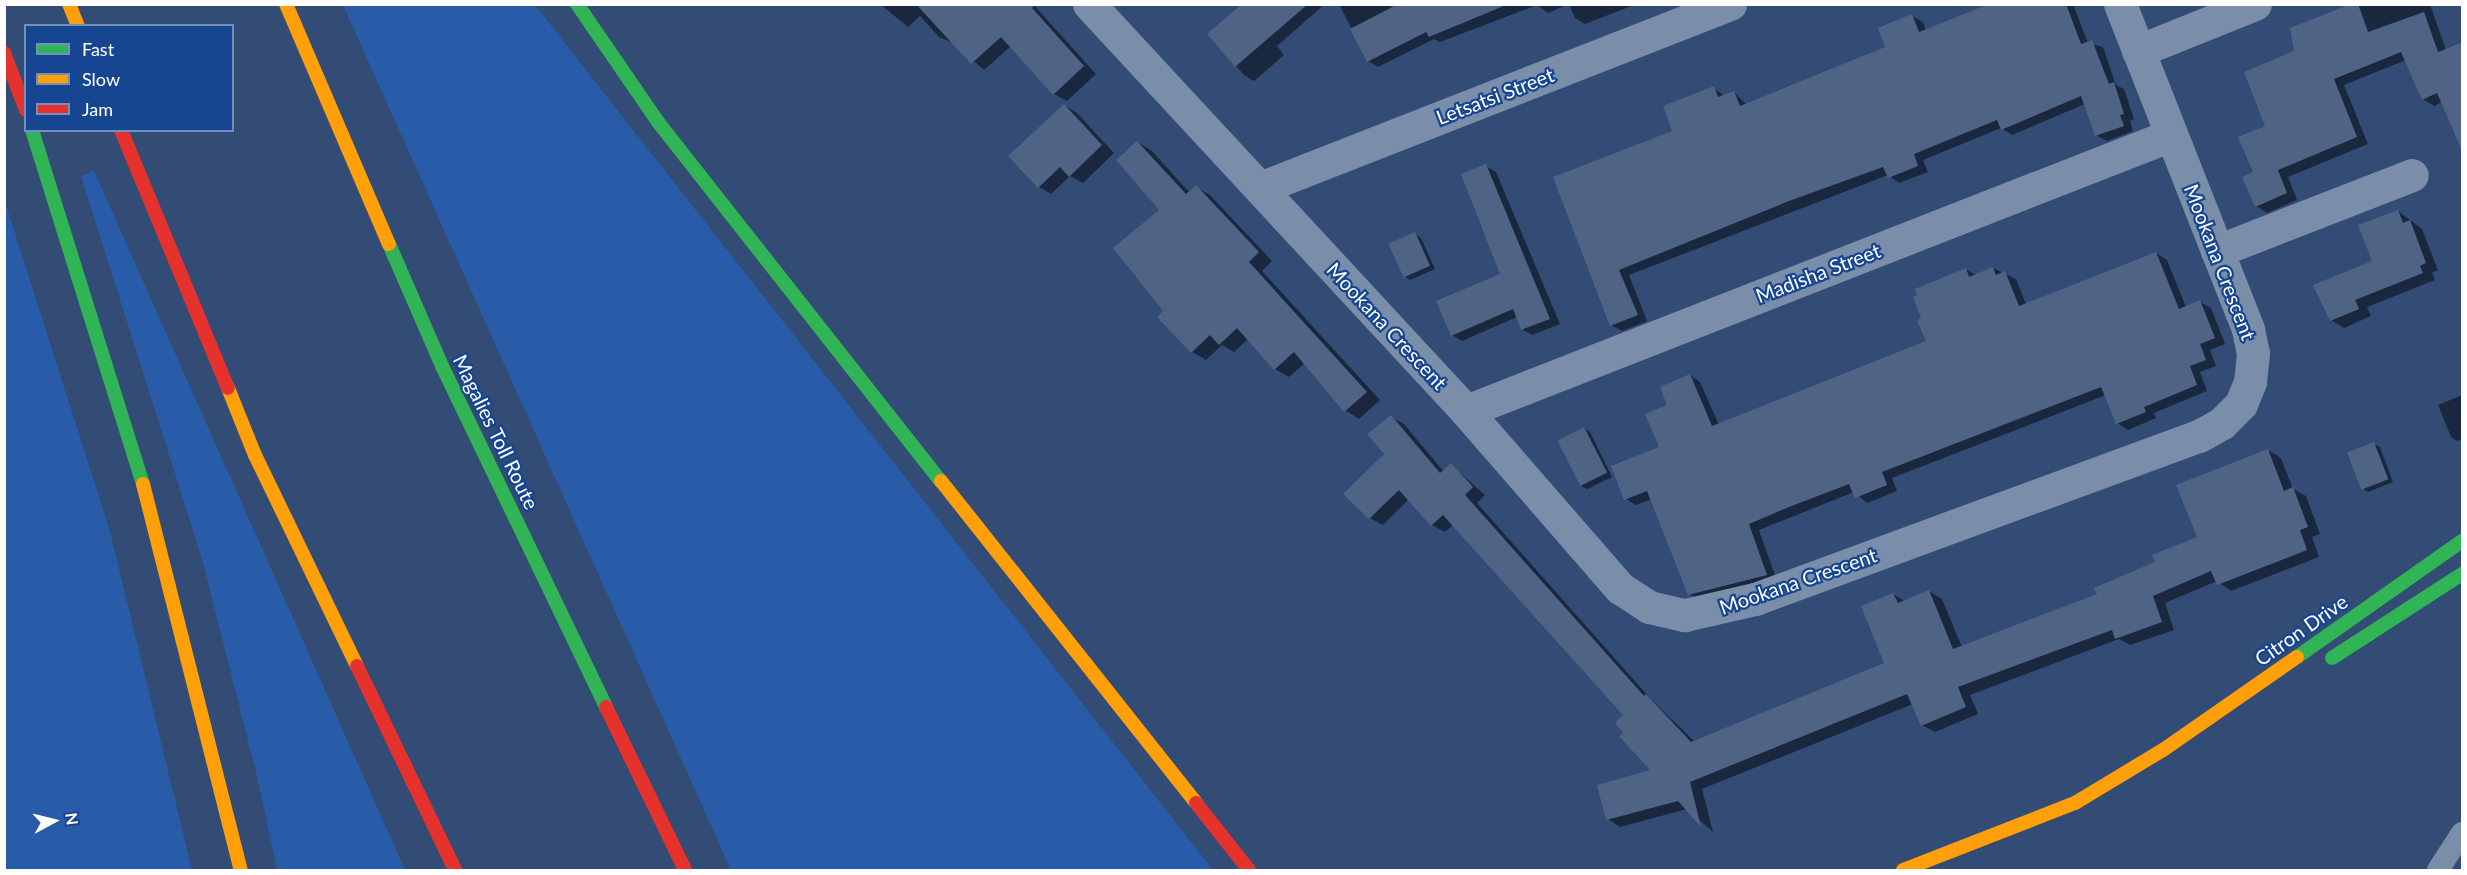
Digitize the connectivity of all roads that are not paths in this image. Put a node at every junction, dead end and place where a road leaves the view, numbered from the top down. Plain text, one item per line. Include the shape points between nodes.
1 (69, 4) edge
2 (286, 4) edge
3 (577, 4) edge
4 (1089, 4) edge
5 (1730, 4) edge
6 (2120, 4) edge
7 (2255, 4) edge
8 (77, 24) edge
9 (2138, 51) junction
10 (4, 54) edge
11 (24, 105) edge
12 (33, 132) edge
13 (122, 132) edge
14 (2170, 135) junction
15 (2412, 175) dead end
16 (1260, 188) junction
17 (2217, 251) junction
18 (1466, 411) junction
19 (2463, 541) edge
20 (2463, 574) edge
21 (2315, 669) dead end
22 (2217, 732) dead end
23 (2163, 750) junction
24 (2463, 833) edge
25 (241, 870) edge
26 (455, 870) edge
27 (686, 870) edge
28 (1249, 870) edge
29 (1903, 870) edge
30 (2438, 870) edge

1 - 8 main road
2 - 27 main road, Magalies Toll Route via 442,366
3 - 28 main road via 658,122
4 - 16 street, Mookana Crescent
5 - 16 street, Letsatsi Street
6 - 9 street, Mookana Crescent
7 - 9 street
9 - 14 street, Mookana Crescent
10 - 11 main road
12 - 25 main road via 154,518
13 - 26 main road via 255,455
14 - 17 street, Mookana Crescent
14 - 18 street, Madisha Street
15 - 17 street
16 - 18 street, Mookana Crescent
17 - 18 street, Mookana Crescent via 2248,329 2253,353 2250,382 2241,404 2222,423 2177,444 1719,610 1685,615 1649,606 1620,588
19 - 23 main road, Citron Drive
20 - 21 main road, Citron Drive
22 - 23 main road, Citron Drive
23 - 29 main road, Citron Drive via 2075,803
24 - 30 lane

